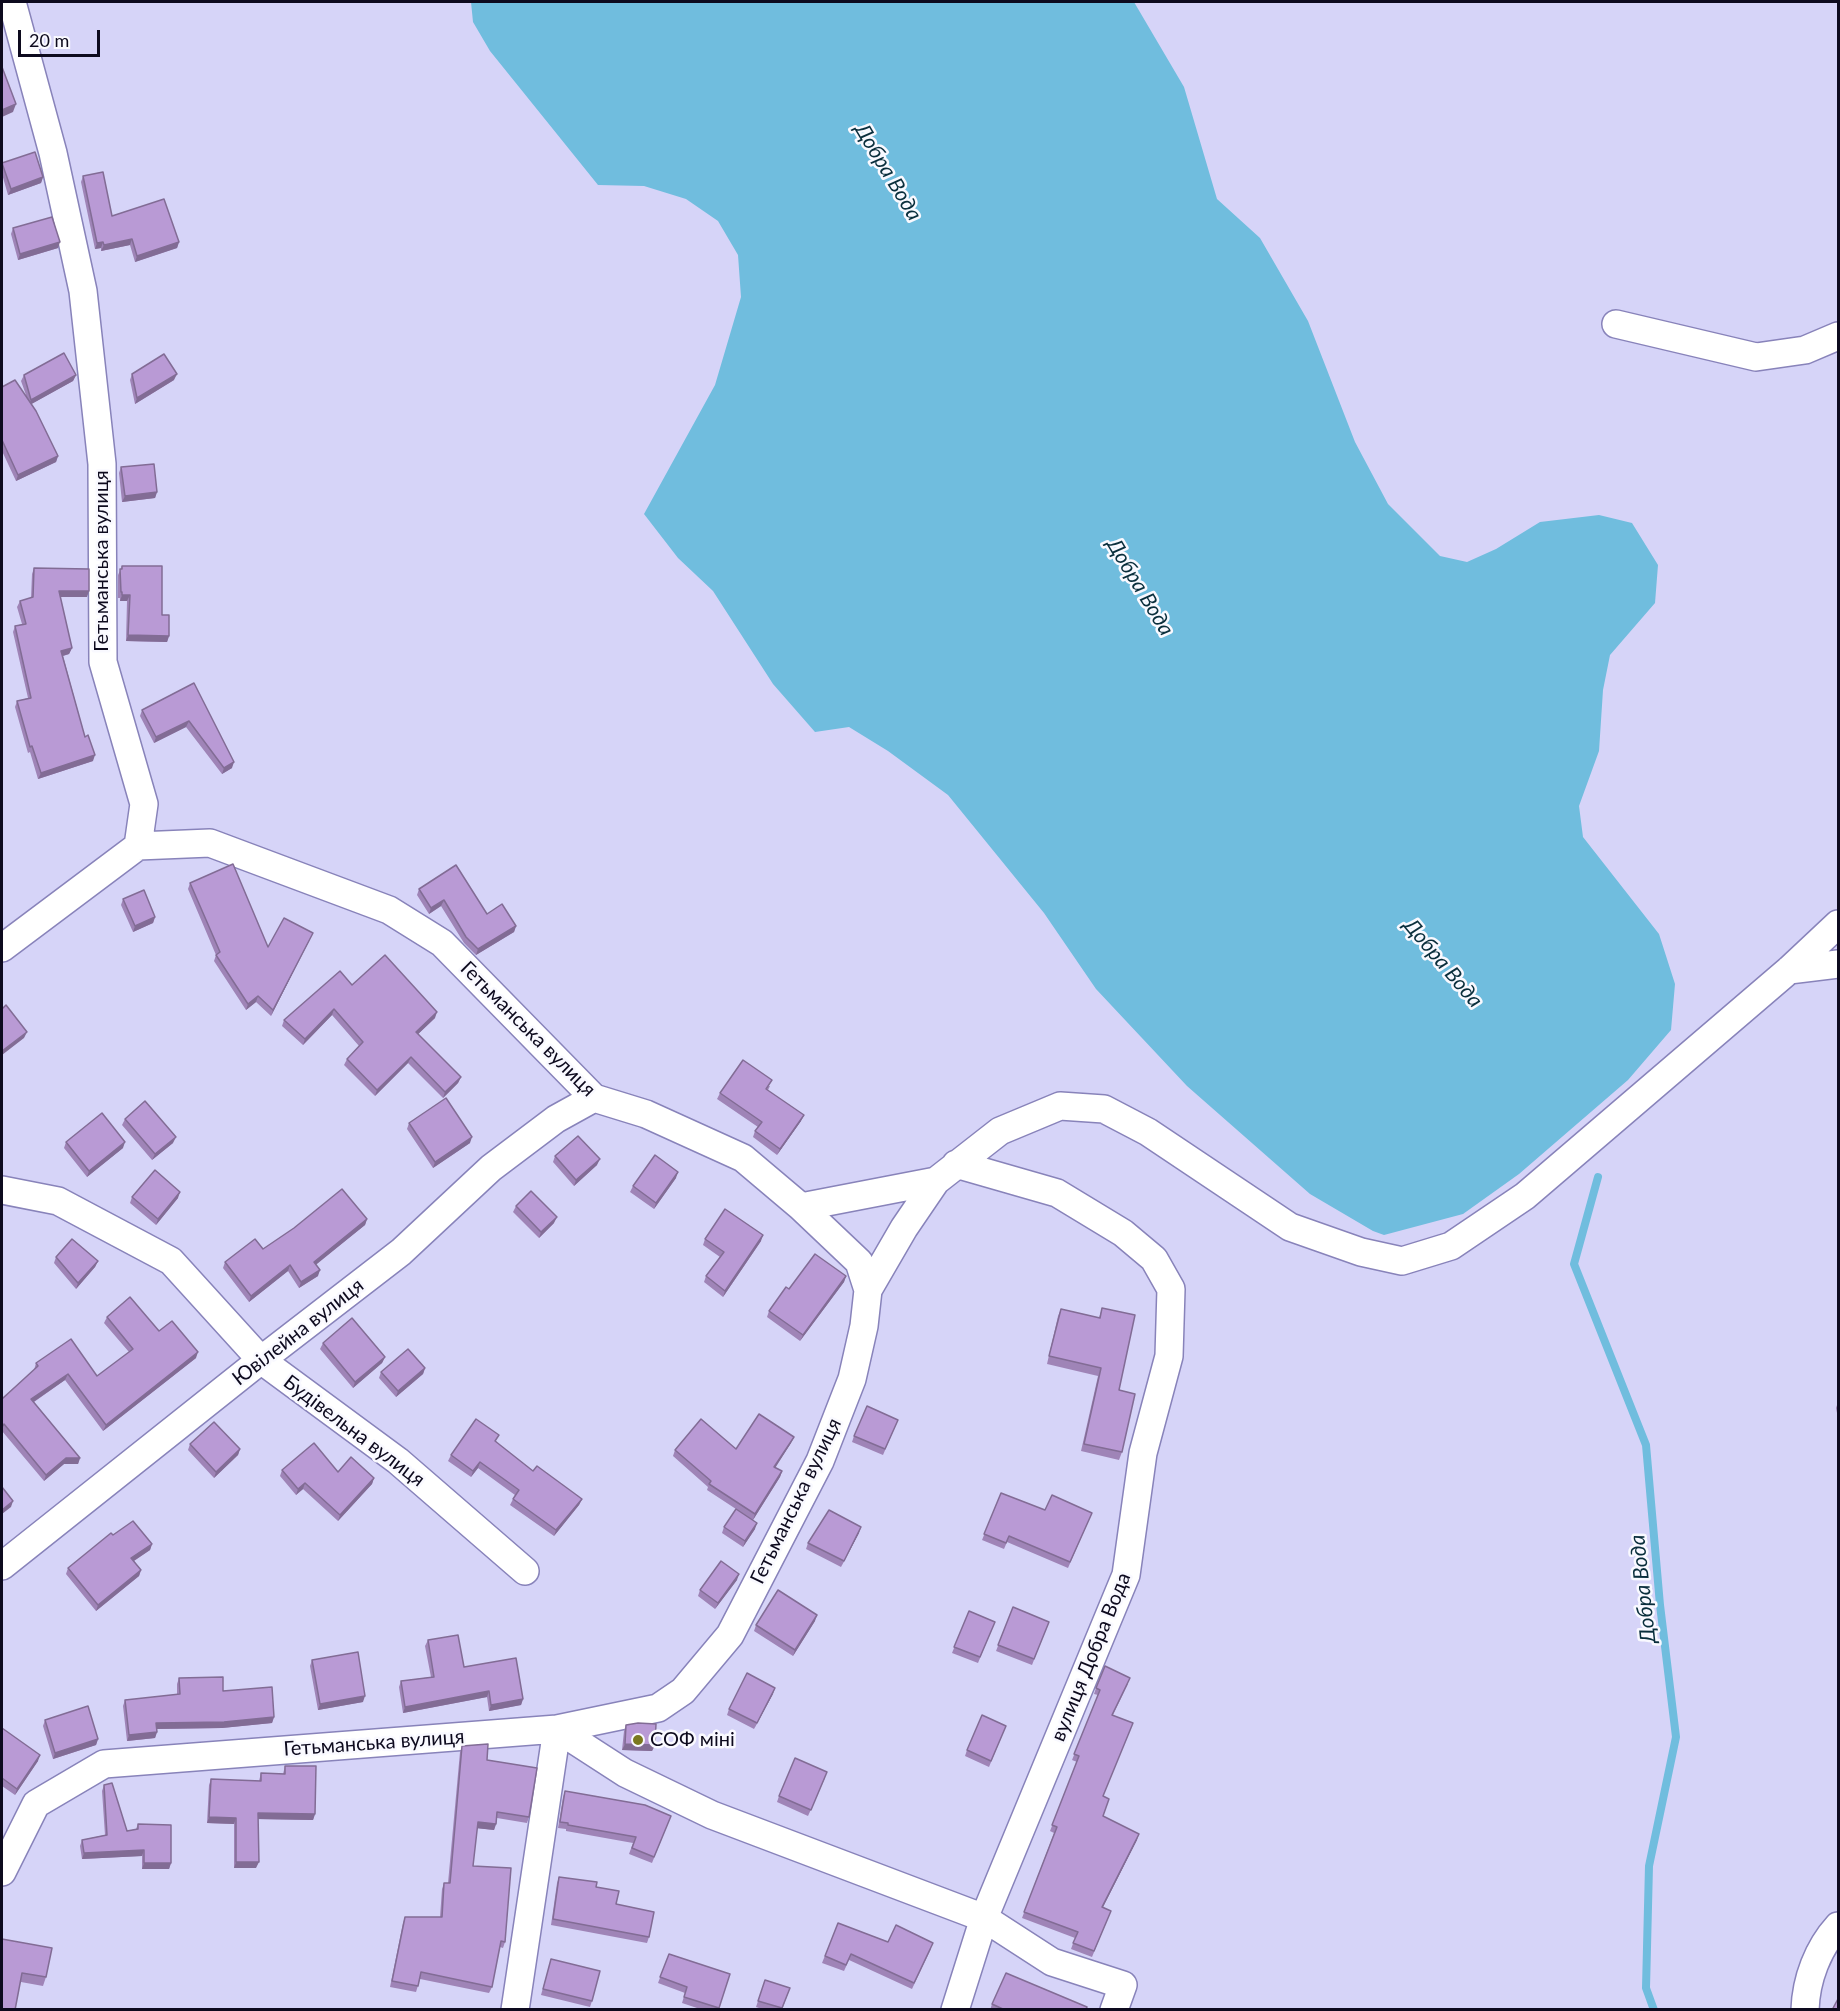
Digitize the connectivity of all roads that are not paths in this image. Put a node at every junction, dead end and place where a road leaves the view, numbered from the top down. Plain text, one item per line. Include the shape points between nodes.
1 (12, 2) edge
2 (1616, 324) dead end
3 (1839, 336) edge
4 (138, 846) junction
5 (1839, 924) edge
6 (2, 948) edge
7 (1839, 964) edge
8 (1789, 970) junction
9 (594, 1098) junction
10 (956, 1164) junction
11 (936, 1181) junction
12 (2, 1190) edge
13 (801, 1207) junction
14 (868, 1290) junction
15 (261, 1360) junction
16 (2, 1566) edge
17 (525, 1571) dead end
18 (557, 1730) junction
19 (2, 1872) edge
20 (984, 1918) junction
21 (1839, 1926) edge
22 (516, 2010) edge
23 (955, 2010) edge
24 (1114, 2010) edge
25 (1804, 2010) edge

1 - 4 street, Гетьманська вулиця via 53,153 83,291 102,464 103,662 144,804
2 - 3 street via 1755,357 1805,350
4 - 6 street
4 - 9 street, Гетьманська вулиця via 210,843 389,910 442,943
5 - 8 street
7 - 8 street
8 - 10 street via 1525,1196 1451,1246 1402,1261 1361,1252 1290,1227 1148,1132 1104,1109 1060,1106 1000,1131
9 - 13 street, Гетьманська вулиця via 646,1114 742,1158
9 - 15 street, Ювілейна вулиця via 556,1119 491,1168 401,1252
10 - 11 street
10 - 20 street, вулиця Добра Вода via 1057,1193 1123,1233 1154,1259 1171,1290 1169,1356 1143,1453 1126,1575
11 - 13 street
11 - 14 street
12 - 15 street, Будівельна вулиця via 58,1201 171,1261
13 - 14 street, Гетьманська вулиця via 859,1262
14 - 18 street, Гетьманська вулиця via 852,1379 820,1461 730,1635 683,1691 658,1708
15 - 16 street, Ювілейна вулиця
15 - 17 street, Будівельна вулиця via 398,1461
18 - 19 street, Гетьманська вулиця via 104,1764 36,1804
18 - 20 street via 625,1773 712,1815
18 - 22 street
20 - 23 street, вулиця Добра Вода
20 - 24 street via 1052,1962 1123,1985
21 - 25 street via 1827,1939 1810,1977

